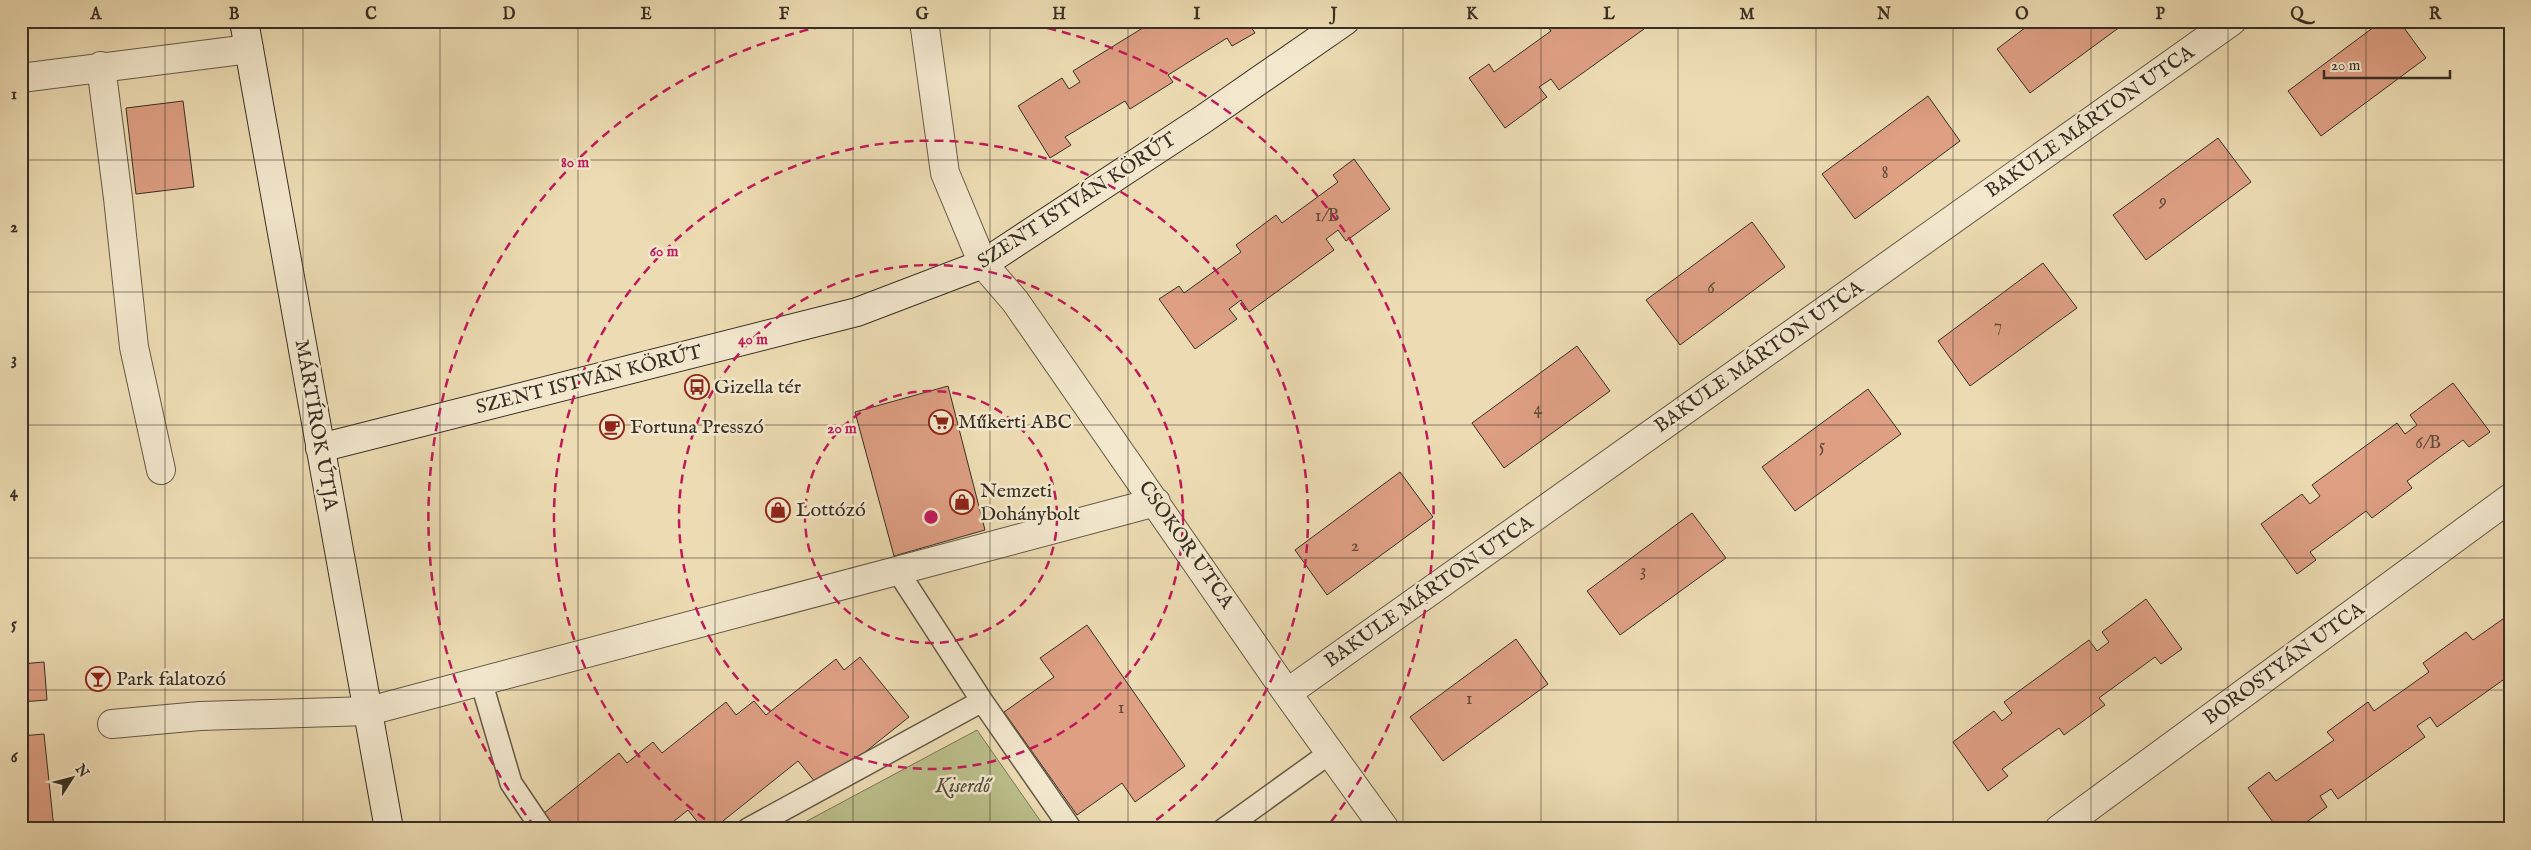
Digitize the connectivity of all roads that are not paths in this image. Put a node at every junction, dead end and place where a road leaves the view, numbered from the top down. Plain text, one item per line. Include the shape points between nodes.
1 (244, 21) edge
2 (924, 21) edge
3 (1344, 21) edge
4 (2232, 21) edge
5 (249, 49) junction
6 (101, 66) junction
7 (21, 78) edge
8 (983, 264) junction
9 (320, 448) junction
10 (161, 470) dead end
11 (2510, 498) edge
12 (1156, 502) junction
13 (898, 570) junction
14 (482, 681) junction
15 (1287, 693) junction
16 (982, 701) junction
17 (369, 711) junction
18 (112, 724) dead end
19 (1331, 752) junction
20 (389, 829) edge
21 (542, 829) edge
22 (748, 829) edge
23 (1071, 829) edge
24 (1224, 829) edge
25 (1385, 829) edge
26 (2059, 829) edge

1 - 5 street, MÁRTÍROK ÚTJA
2 - 8 street, CSOKOR UTCA via 945,173
3 - 8 street, SZENT ISTVÁN KÖRÚT via 1202,120
4 - 15 street, BAKULE MÁRTON UTCA
5 - 6 street
5 - 9 street, MÁRTÍROK ÚTJA
6 - 7 street
6 - 10 street via 134,347
8 - 9 street, SZENT ISTVÁN KÖRÚT via 857,312
8 - 12 street, CSOKOR UTCA via 1016,301
9 - 17 street, MÁRTÍROK ÚTJA
11 - 26 street, BOROSTYÁN UTCA
12 - 13 street
12 - 15 street, CSOKOR UTCA
13 - 14 street
13 - 16 lane
14 - 17 street
14 - 21 lane via 511,783
15 - 19 street, CSOKOR UTCA
16 - 22 lane
16 - 23 lane
17 - 18 street via 200,716
17 - 20 street, MÁRTÍROK ÚTJA
19 - 24 lane
19 - 25 street, CSOKOR UTCA

